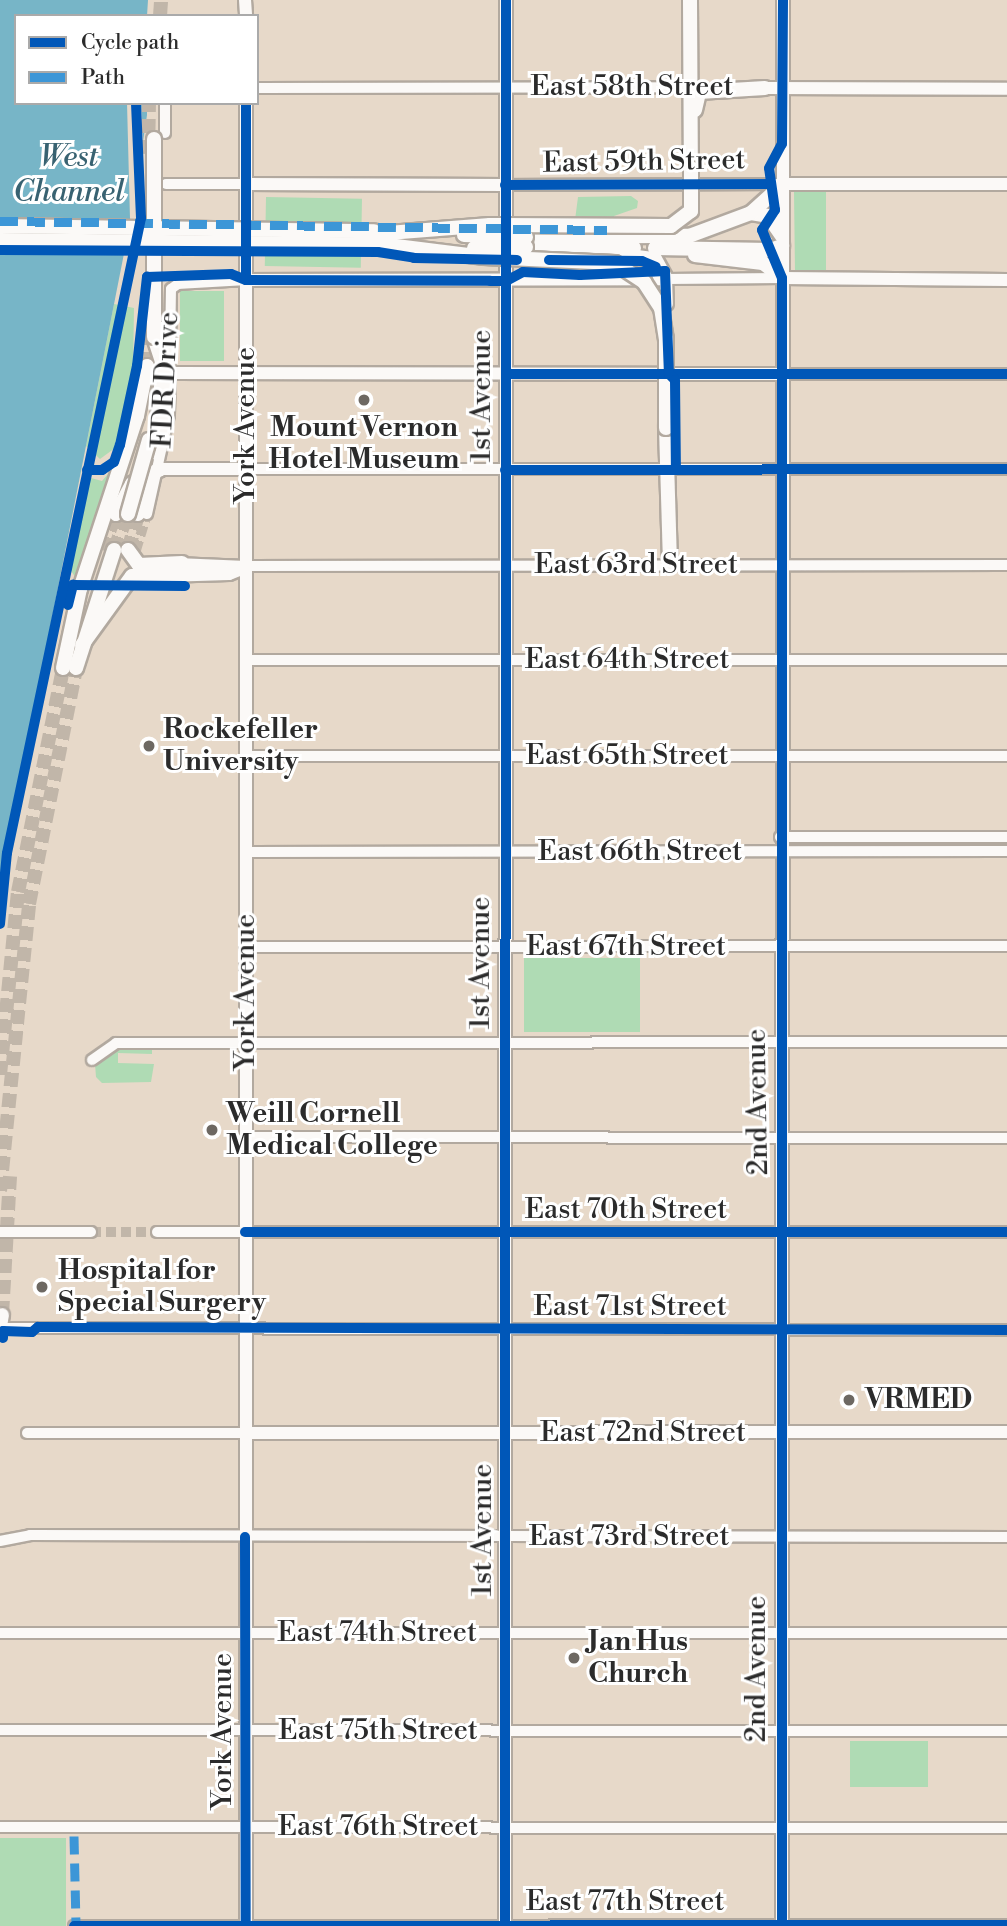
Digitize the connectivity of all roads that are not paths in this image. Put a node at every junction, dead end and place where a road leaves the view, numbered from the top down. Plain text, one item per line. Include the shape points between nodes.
1 (506, 0) edge
2 (690, 0) edge
3 (782, 0) edge
4 (688, 87) junction
5 (259, 88) edge
6 (506, 88) junction
7 (765, 88) junction
8 (782, 88) junction
9 (1007, 89) edge
10 (165, 105) edge
11 (246, 105) edge
12 (159, 136) joint
13 (690, 142) junction
14 (166, 184) dead end
15 (246, 184) junction
16 (783, 184) junction
17 (1007, 184) edge
18 (505, 185) junction
19 (751, 213) junction
20 (0, 228) edge
21 (782, 241) junction
22 (0, 242) edge
23 (526, 246) junction
24 (674, 248) junction
25 (782, 278) junction
26 (666, 279) junction
27 (246, 280) junction
28 (1007, 280) edge
29 (506, 281) junction
30 (667, 304) dead end
31 (167, 354) tunnel mouth
32 (146, 366) tunnel mouth
33 (170, 373) junction
34 (245, 374) junction
35 (506, 374) junction
36 (659, 374) dead end
37 (674, 374) dead end
38 (782, 374) junction
39 (1007, 374) edge
40 (152, 446) junction
41 (160, 469) junction
42 (245, 469) junction
43 (667, 469) junction
44 (1007, 469) edge
45 (505, 470) junction
46 (782, 470) junction
47 (132, 514) junction
48 (120, 550) junction
49 (182, 563) joint
50 (670, 565) junction
51 (780, 565) junction
52 (1007, 565) edge
53 (246, 566) junction
54 (505, 566) junction
55 (74, 617) junction
56 (82, 645) junction
57 (246, 660) junction
58 (506, 660) junction
59 (781, 660) junction
60 (1007, 660) edge
61 (246, 756) junction
62 (506, 756) junction
63 (781, 756) junction
64 (1007, 756) edge
65 (824, 835) junction
66 (780, 837) junction
67 (1002, 837) edge
68 (780, 851) junction
69 (824, 851) junction
70 (1002, 851) edge
71 (246, 852) junction
72 (505, 852) junction
73 (1007, 946) edge
74 (246, 947) junction
75 (504, 947) junction
76 (780, 947) junction
77 (246, 1042) junction
78 (503, 1042) junction
79 (780, 1042) junction
80 (1007, 1042) edge
81 (92, 1060) dead end
82 (246, 1137) junction
83 (505, 1138) junction
84 (781, 1138) junction
85 (1007, 1138) edge
86 (91, 1232) tunnel mouth
87 (157, 1232) tunnel mouth
88 (246, 1232) junction
89 (505, 1232) junction
90 (1007, 1232) edge
91 (0, 1233) edge
92 (783, 1233) junction
93 (1, 1323) edge
94 (245, 1329) junction
95 (505, 1330) junction
96 (783, 1330) junction
97 (1007, 1330) edge
98 (506, 1432) junction
99 (1007, 1432) edge
100 (26, 1433) dead end
101 (245, 1433) junction
102 (783, 1433) junction
103 (506, 1536) junction
104 (245, 1537) junction
105 (780, 1537) junction
106 (1007, 1537) edge
107 (0, 1541) edge
108 (0, 1633) edge
109 (245, 1633) junction
110 (506, 1633) junction
111 (780, 1633) junction
112 (1007, 1633) edge
113 (0, 1730) edge
114 (246, 1730) junction
115 (780, 1731) junction
116 (1007, 1731) edge
117 (506, 1732) junction
118 (0, 1827) edge
119 (506, 1827) junction
120 (246, 1828) junction
121 (782, 1828) junction
122 (1007, 1828) edge
123 (75, 1925) edge
124 (246, 1925) edge
125 (1007, 1925) edge
126 (505, 1926) edge
127 (782, 1926) edge

1 - 6 main road, 1st Avenue
2 - 4 highway
3 - 8 main road, 2nd Avenue
4 - 6 street, East 58th Street
4 - 7 street, East 58th Street
4 - 13 highway
5 - 6 street, East 58th Street
6 - 18 main road, 1st Avenue
7 - 8 main road, East 58th Street
7 - 13 highway via 698,93
8 - 9 main road, East 58th Street
8 - 16 main road, 2nd Avenue
10 - 12 street
11 - 15 main road, York Avenue
12 - 40 highway, FDR Drive, bridge via 154,337 163,365
13 - 20 highway, bridge via 691,211 668,226 490,225 376,235
14 - 15 street, East 59th Street
15 - 18 main road, East 59th Street
15 - 27 main road, York Avenue
16 - 17 main road, East 59th Street
16 - 18 street, East 59th Street
16 - 19 highway
16 - 21 main road, 2nd Avenue
18 - 29 main road, 1st Avenue
19 - 21 highway via 768,216
19 - 23 highway via 676,238
20 - 23 highway, bridge
21 - 24 highway via 770,250
21 - 25 main road, 2nd Avenue
22 - 23 highway, bridge
22 - 43 highway, bridge via 387,245 484,257 615,263 644,282 661,308 666,339
23 - 24 highway
23 - 26 highway via 647,256 662,264
24 - 25 highway via 710,260 763,263
25 - 26 street
25 - 28 main road
25 - 38 main road, 2nd Avenue
26 - 29 main road
26 - 30 main road
27 - 29 main road
27 - 33 street, FDR Drive via 173,287
27 - 34 main road, York Avenue
29 - 35 main road, 1st Avenue
31 - 33 highway
32 - 55 highway, FDR Drive via 137,416
33 - 34 main road
33 - 41 street, FDR Drive
34 - 35 main road
34 - 42 main road, York Avenue
35 - 36 main road
35 - 45 main road, 1st Avenue
37 - 38 main road
38 - 39 street
38 - 46 main road, 2nd Avenue
40 - 47 highway, FDR Drive, bridge
40 - 47 highway via 148,480
41 - 42 main road
41 - 47 street, FDR Drive
41 - 47 highway via 129,488
42 - 45 street
42 - 53 main road, York Avenue
43 - 45 street
43 - 46 street
43 - 50 highway
44 - 46 street
45 - 54 main road, 1st Avenue
46 - 51 main road, 2nd Avenue
48 - 49 highway via 139,565
48 - 55 highway
48 - 56 highway, FDR Drive
49 - 53 street, East 63rd Street
50 - 51 street, East 63rd Street
50 - 54 street, East 63rd Street
51 - 52 street, East 63rd Street
51 - 59 main road, 2nd Avenue
53 - 54 street, East 63rd Street
53 - 56 highway via 229,573 130,578
53 - 57 main road, York Avenue
54 - 58 main road, 1st Avenue
55 - 56 highway, FDR Drive via 69,668
57 - 58 street, East 64th Street
57 - 61 main road, York Avenue
58 - 59 street, East 64th Street
58 - 62 main road, 1st Avenue
59 - 60 street, East 64th Street
59 - 63 main road, 2nd Avenue
61 - 62 street, East 65th Street
61 - 71 main road, York Avenue
62 - 63 street, East 65th Street
62 - 72 main road, 1st Avenue
63 - 64 street, East 65th Street
63 - 66 main road, 2nd Avenue
65 - 66 street, East 66th Street
65 - 67 street, East 66th Street
65 - 69 street
66 - 68 main road, 2nd Avenue
67 - 70 street, East 66th Street
68 - 69 street, East 66th Street
68 - 72 street, East 66th Street
68 - 76 main road, 2nd Avenue
69 - 70 street, East 66th Street
71 - 72 street, East 66th Street
71 - 74 main road, York Avenue
72 - 75 main road, 1st Avenue
73 - 76 street, East 67th Street
74 - 75 street, East 67th Street
74 - 77 main road, York Avenue
75 - 76 street, East 67th Street
75 - 78 main road, 1st Avenue
76 - 79 main road, 2nd Avenue
77 - 78 street
77 - 81 street via 116,1043
77 - 82 main road, York Avenue
78 - 79 street
78 - 83 main road, 1st Avenue
79 - 80 street
79 - 84 main road, 2nd Avenue
82 - 83 street
82 - 88 main road, York Avenue
83 - 84 street
83 - 89 main road, 1st Avenue
84 - 85 street
84 - 92 main road, 2nd Avenue
86 - 91 street
87 - 88 street, East 70th Street
88 - 89 street, East 70th Street
88 - 94 main road, York Avenue
89 - 92 street, East 70th Street
89 - 95 main road, 1st Avenue
90 - 92 street, East 70th Street
92 - 96 main road, 2nd Avenue
93 - 94 street, East 71st Street
94 - 95 street, East 71st Street
94 - 101 main road, York Avenue
95 - 96 street, East 71st Street
95 - 98 main road, 1st Avenue
96 - 97 street, East 71st Street
96 - 102 main road, 2nd Avenue
98 - 101 main road, East 72nd Street
98 - 102 main road, East 72nd Street
98 - 103 main road, 1st Avenue
99 - 102 main road, East 72nd Street
100 - 101 street, East 72nd Street
101 - 104 main road, York Avenue
102 - 105 main road, 2nd Avenue
103 - 104 street, East 73rd Street
103 - 105 street, East 73rd Street
103 - 110 main road, 1st Avenue
104 - 107 street, East 73rd Street via 30,1535
104 - 109 main road, York Avenue
105 - 106 street, East 73rd Street
105 - 111 main road, 2nd Avenue
108 - 109 street, East 74th Street
109 - 110 street, East 74th Street
109 - 114 main road, York Avenue
110 - 111 street, East 74th Street
110 - 117 main road, 1st Avenue
111 - 112 street, East 74th Street
111 - 115 main road, 2nd Avenue
113 - 114 street, East 75th Street
114 - 117 street, East 75th Street
114 - 120 main road, York Avenue
115 - 116 street, East 75th Street
115 - 117 street, East 75th Street
115 - 121 main road, 2nd Avenue
117 - 119 main road, 1st Avenue
118 - 120 street, East 76th Street
119 - 120 street, East 76th Street
119 - 121 street, East 76th Street
119 - 126 main road, 1st Avenue
120 - 124 main road, York Avenue
121 - 122 street, East 76th Street
121 - 127 main road, 2nd Avenue
123 - 124 street, East 77th Street
124 - 126 street, East 77th Street
125 - 127 street, East 77th Street
126 - 127 street, East 77th Street

